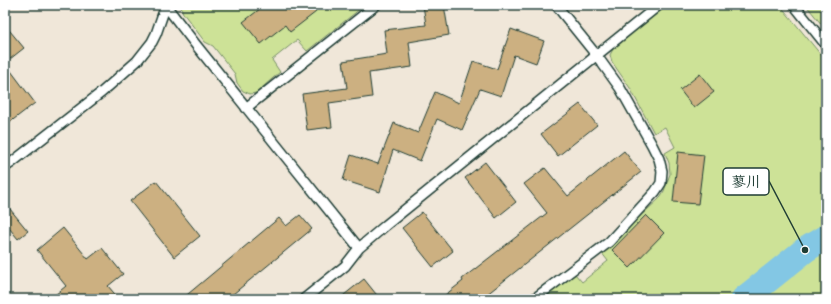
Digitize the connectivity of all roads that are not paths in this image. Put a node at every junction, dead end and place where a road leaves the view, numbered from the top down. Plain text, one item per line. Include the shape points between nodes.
1 (376, 5) edge
2 (556, 5) edge
3 (659, 5) edge
4 (794, 5) edge
5 (166, 6) edge
6 (826, 45) edge
7 (597, 56) junction
8 (246, 108) junction
9 (5, 167) edge
10 (359, 248) junction
11 (304, 299) edge
12 (534, 299) edge

1 - 8 lane
2 - 7 lane
3 - 7 lane
4 - 6 lane
5 - 8 lane
5 - 9 lane via 152,42 137,61 102,92
7 - 10 lane
7 - 12 lane via 620,88 659,158 661,183 609,242
8 - 10 lane
10 - 11 lane via 345,266

